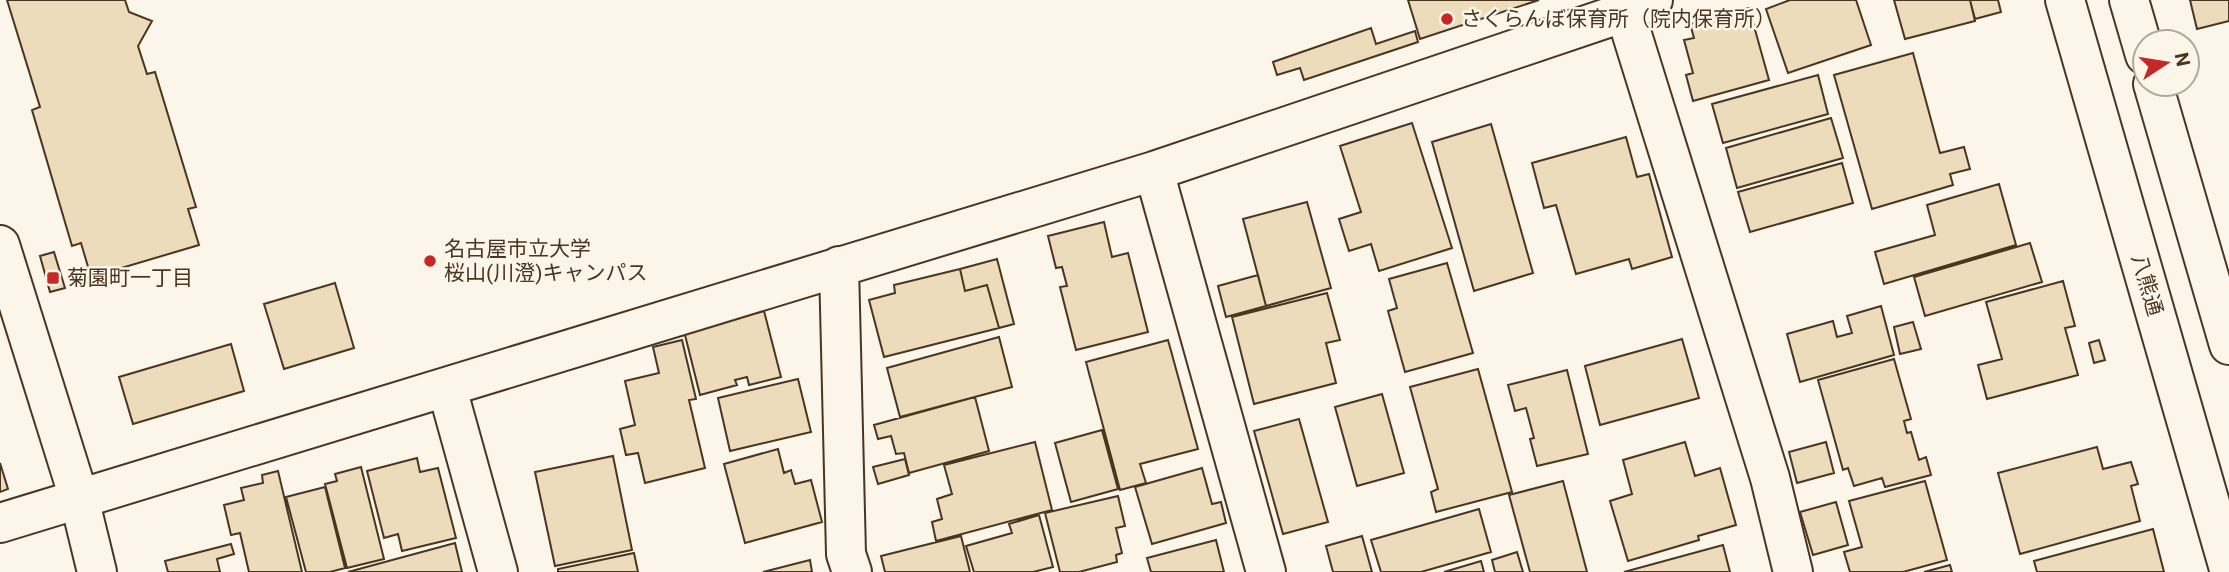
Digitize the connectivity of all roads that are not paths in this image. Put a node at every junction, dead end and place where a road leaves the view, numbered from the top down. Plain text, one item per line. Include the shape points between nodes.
1 (2065, 0) edge
2 (2129, 0) edge
3 (1639, 6) edge
4 (2137, 28) edge
5 (2157, 98) edge
6 (1154, 172) junction
7 (0, 244) edge
8 (839, 266) junction
9 (2229, 345) edge
10 (447, 388) junction
11 (79, 498) junction
12 (0, 523) edge
13 (2229, 569) edge
14 (97, 572) edge
15 (498, 572) edge
16 (852, 572) edge
17 (1266, 572) edge
18 (1793, 572) edge

1 - 13 street, 八熊通
2 - 4 street
3 - 6 street
3 - 18 street
5 - 9 street
6 - 8 street
6 - 17 street
7 - 11 street
8 - 10 street
8 - 16 street via 846,554
10 - 11 street
10 - 15 street
11 - 12 street
11 - 14 street

